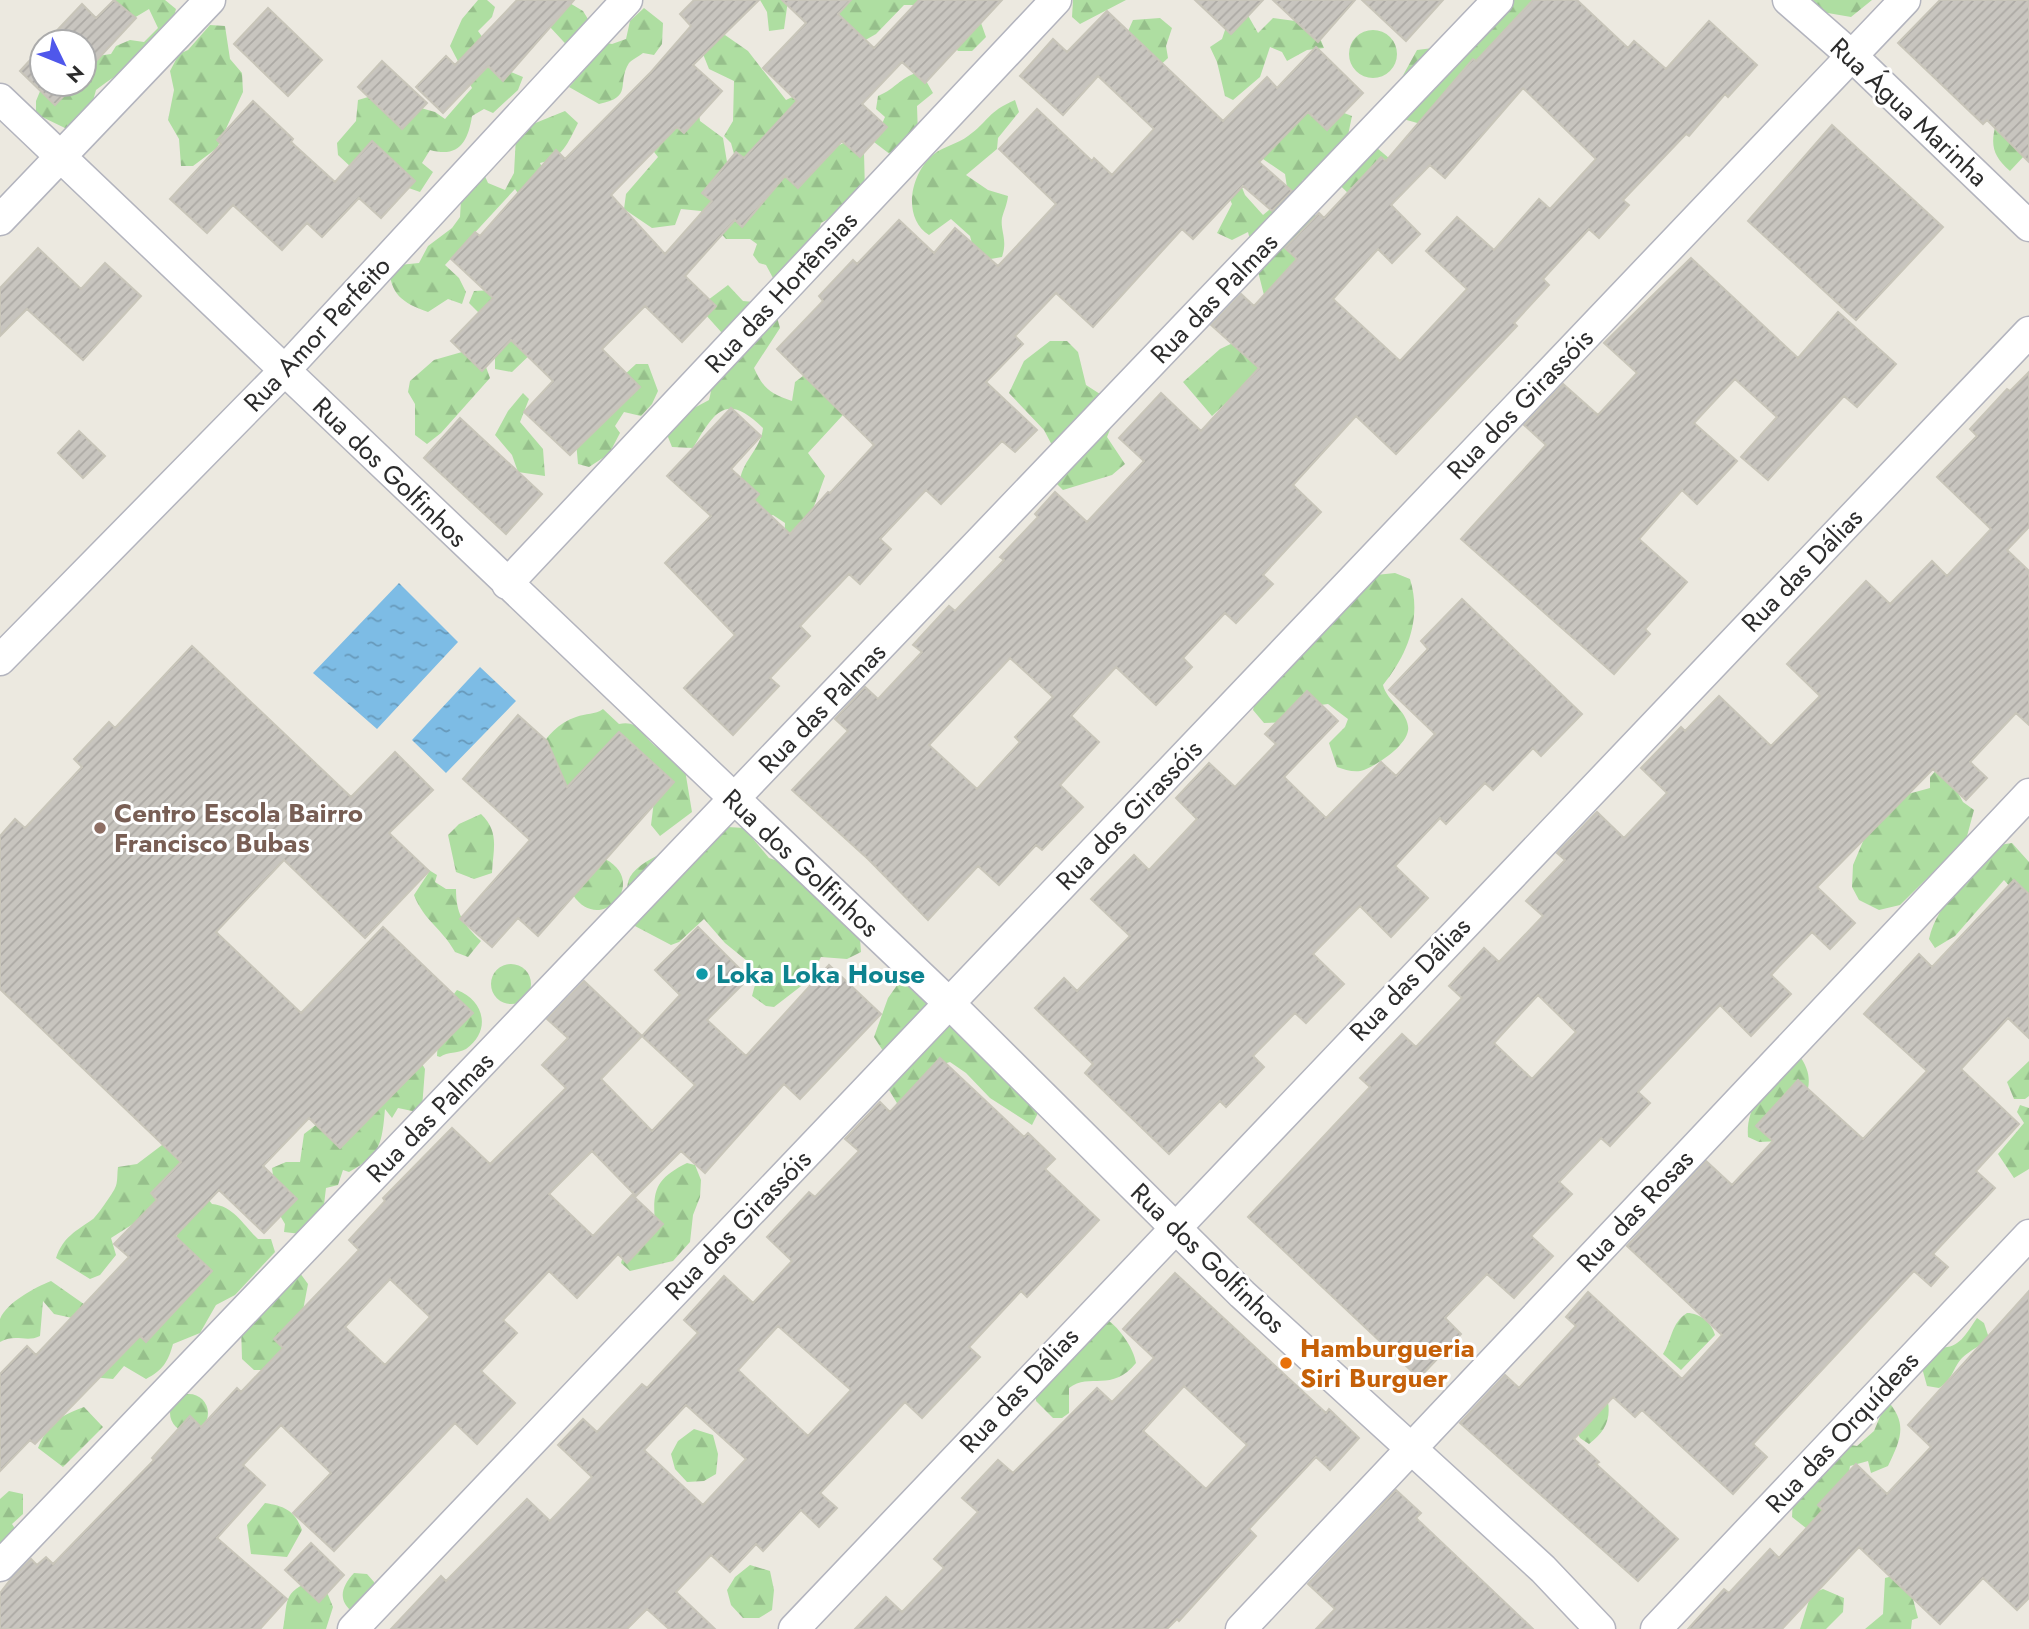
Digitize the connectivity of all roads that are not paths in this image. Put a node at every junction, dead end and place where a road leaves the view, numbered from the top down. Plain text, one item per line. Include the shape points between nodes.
1 (210, 0) edge
2 (627, 0) edge
3 (1056, 0) edge
4 (1498, 0) edge
5 (1788, 0) edge
6 (1905, 0) edge
7 (1852, 56) junction
8 (0, 99) edge
9 (62, 157) junction
10 (0, 220) edge
11 (2029, 226) edge
12 (2029, 332) edge
13 (284, 371) junction
14 (507, 584) junction
15 (0, 660) edge
16 (2029, 794) edge
17 (734, 800) junction
18 (950, 1004) junction
19 (1175, 1226) junction
20 (2029, 1235) edge
21 (1411, 1448) junction
22 (0, 1566) edge
23 (353, 1629) edge
24 (794, 1629) edge
25 (1241, 1629) edge
26 (1600, 1629) edge
27 (1656, 1629) edge

1 - 9 street
2 - 13 street, Rua Amor Perfeito
3 - 14 street, Rua das Hortênsias
4 - 17 street, Rua das Palmas
5 - 7 street, Rua Água Marinha
6 - 7 street, Rua dos Girassóis
7 - 11 street, Rua Água Marinha
7 - 18 street, Rua dos Girassóis
8 - 9 street, Rua dos Golfinhos
9 - 10 street
9 - 13 street, Rua dos Golfinhos
12 - 19 street, Rua das Dálias
13 - 14 street, Rua dos Golfinhos
13 - 15 street, Rua Amor Perfeito
14 - 17 street, Rua dos Golfinhos
16 - 21 street, Rua das Rosas
17 - 18 street, Rua dos Golfinhos
17 - 22 street, Rua das Palmas
18 - 19 street, Rua dos Golfinhos
18 - 23 street, Rua dos Girassóis
19 - 21 street, Rua dos Golfinhos via 1242,1294
19 - 24 street, Rua das Dálias
20 - 27 street, Rua das Orquídeas
21 - 25 street, Rua das Rosas
21 - 26 street, Rua dos Golfinhos via 1543,1569

